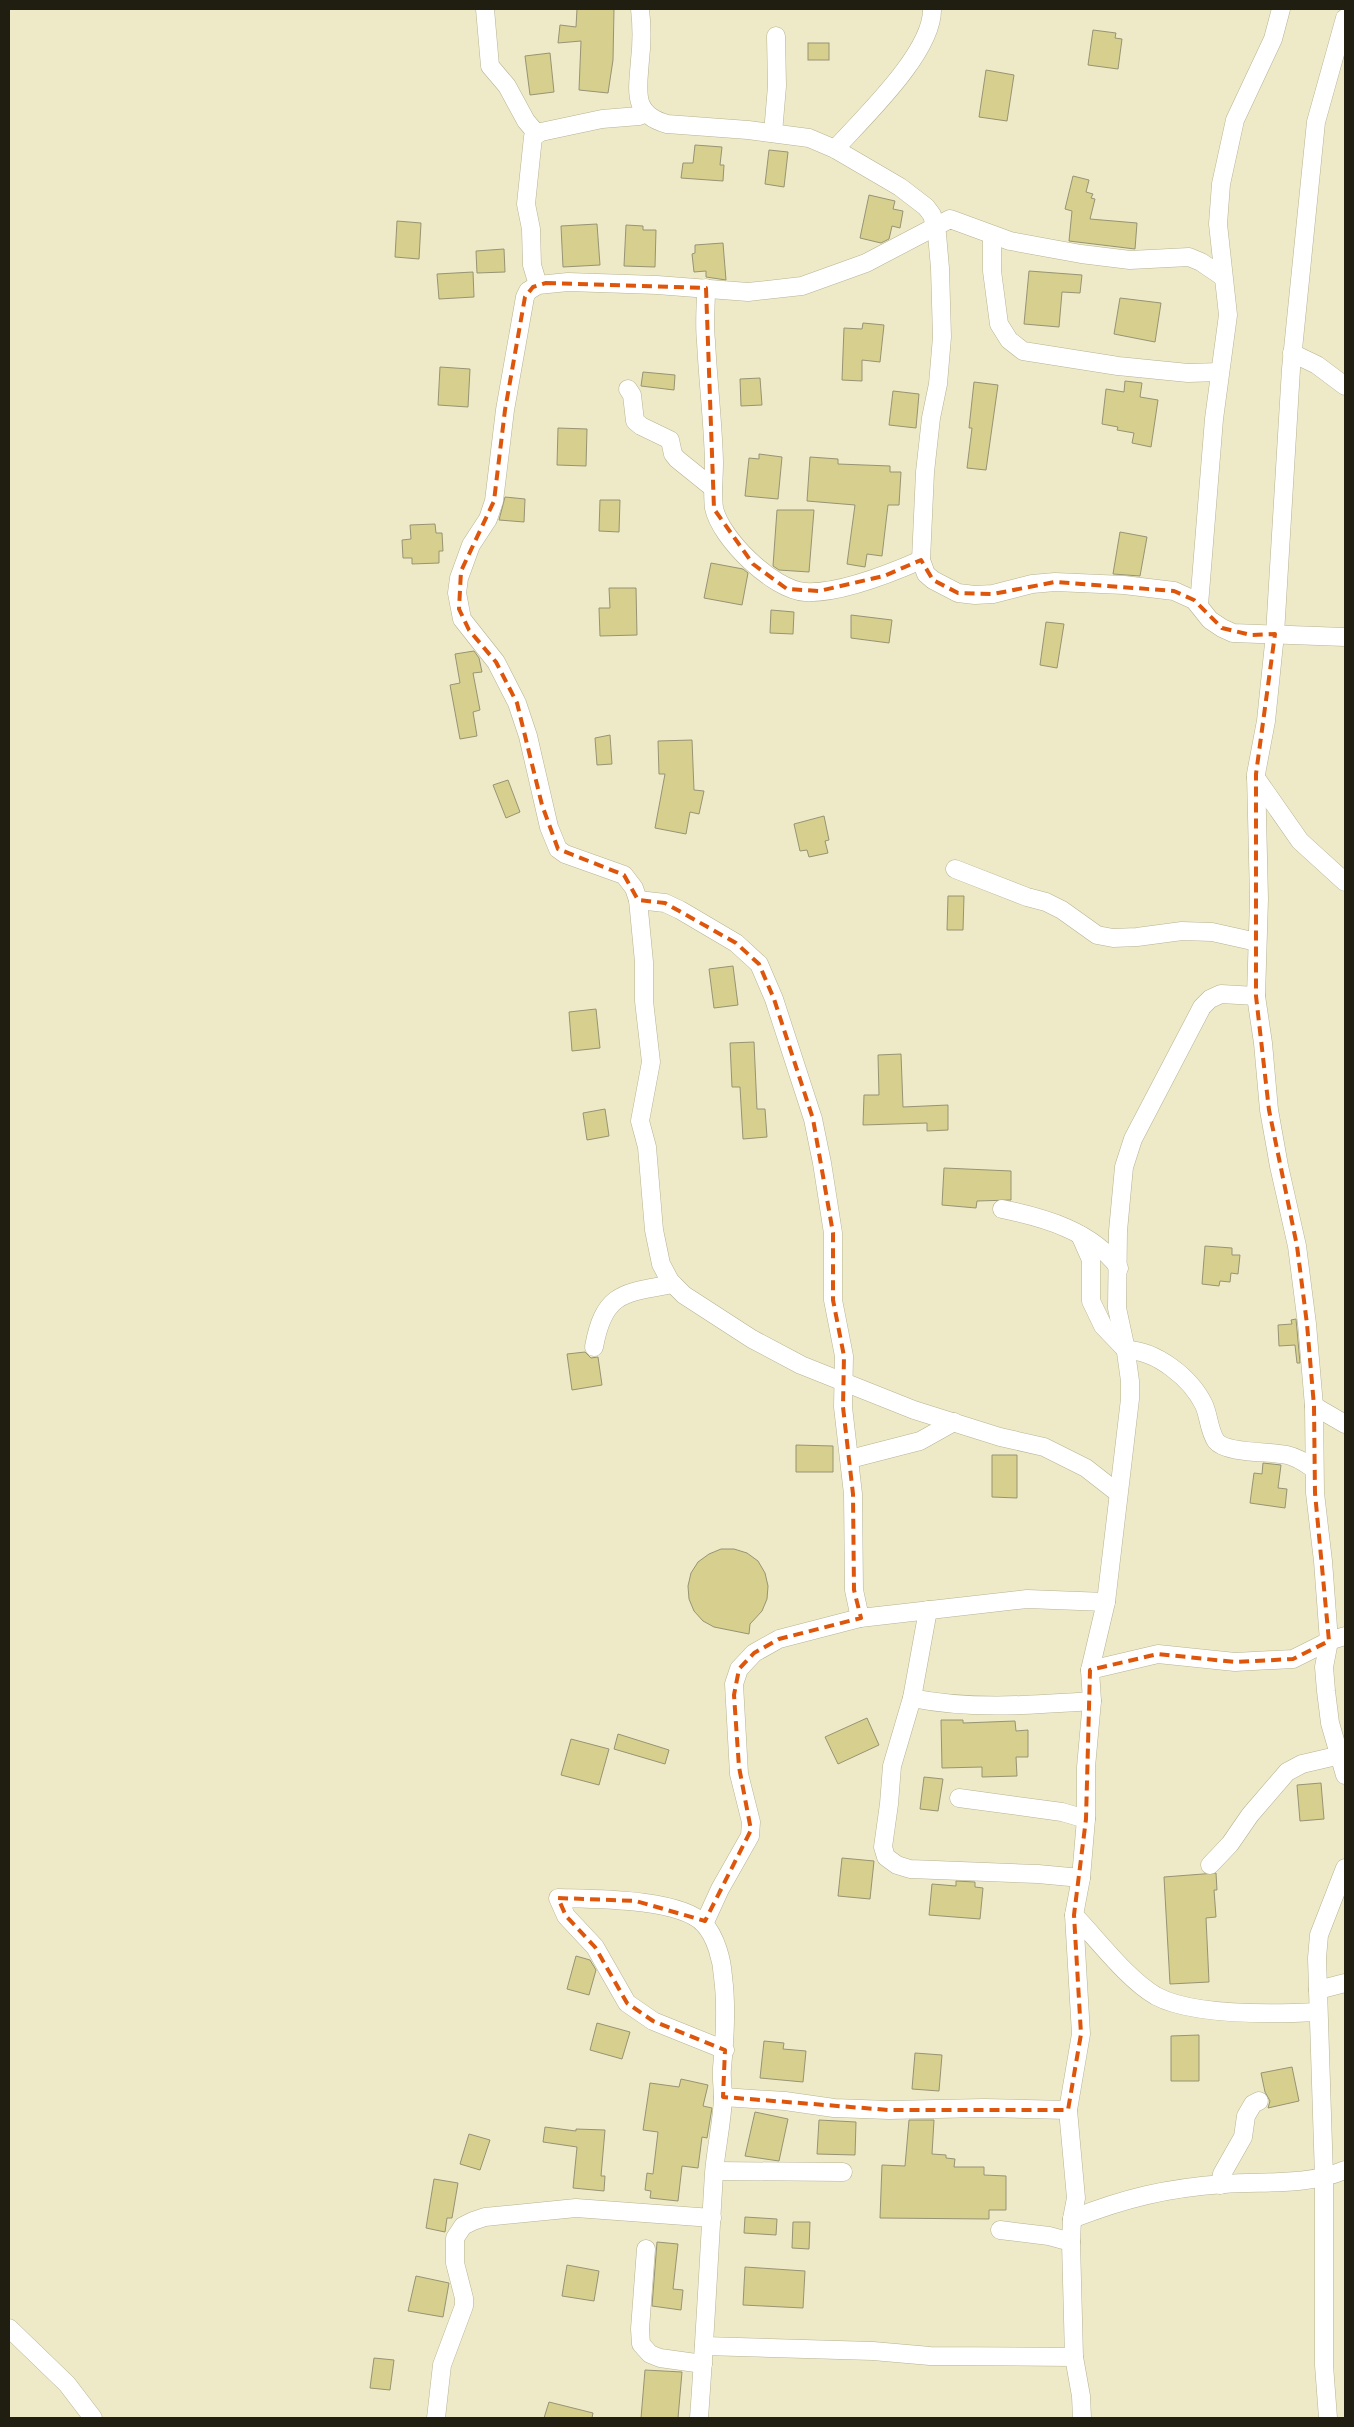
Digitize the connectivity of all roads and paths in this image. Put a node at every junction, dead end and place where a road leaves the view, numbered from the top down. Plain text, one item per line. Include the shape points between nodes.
1 (485, 9) edge
2 (640, 9) edge
3 (932, 9) edge
4 (1281, 9) edge
5 (1345, 18) edge
6 (776, 36) dead end
7 (646, 113) junction
8 (773, 133) junction
9 (537, 134) junction
10 (835, 149) junction
11 (935, 227) junction
12 (992, 235) junction
13 (1222, 277) junction
14 (538, 285) junction
15 (706, 288) junction
16 (1292, 352) junction
17 (1220, 372) junction
18 (1345, 386) edge
19 (628, 389) dead end
20 (713, 488) junction
21 (921, 560) junction
22 (1199, 605) junction
23 (1275, 634) junction
24 (1345, 638) edge
25 (1256, 778) junction
26 (955, 869) dead end
27 (1345, 882) edge
28 (638, 900) junction
29 (1257, 942) junction
30 (1256, 996) junction
31 (1002, 1209) dead end
32 (1080, 1235) junction
33 (1118, 1268) junction
34 (673, 1284) junction
35 (594, 1347) dead end
36 (1126, 1350) junction
37 (842, 1380) junction
38 (1314, 1406) junction
39 (954, 1422) junction
40 (1345, 1424) edge
41 (850, 1459) junction
42 (1314, 1469) junction
43 (1118, 1493) junction
44 (1106, 1602) junction
45 (928, 1610) junction
46 (860, 1618) junction
47 (1337, 1638) edge
48 (1090, 1670) junction
49 (912, 1698) junction
50 (1092, 1701) junction
51 (1342, 1755) edge
52 (1345, 1775) edge
53 (958, 1798) dead end
54 (1086, 1818) junction
55 (1210, 1865) dead end
56 (1345, 1868) edge
57 (1081, 1878) junction
58 (1074, 1915) junction
59 (704, 1924) junction
60 (1345, 1983) edge
61 (1318, 1990) junction
62 (1318, 2012) junction
63 (725, 2050) junction
64 (723, 2097) junction
65 (1259, 2100) dead end
66 (1068, 2110) junction
67 (1345, 2170) edge
68 (715, 2171) junction
69 (843, 2172) dead end
70 (1324, 2177) junction
71 (1220, 2185) junction
72 (712, 2218) junction
73 (1072, 2219) junction
74 (1000, 2230) dead end
75 (1072, 2242) junction
76 (646, 2249) dead end
77 (9, 2328) edge
78 (704, 2346) junction
79 (1074, 2357) junction
80 (703, 2364) junction
81 (93, 2418) edge
82 (436, 2418) edge
83 (699, 2418) edge
84 (1082, 2418) edge
85 (1328, 2418) edge

1 - 9 street via 490,66 507,86
2 - 7 street via 642,35 638,96
3 - 10 street via 919,51
4 - 13 street via 1273,39 1235,120 1221,184 1218,224
5 - 16 street via 1316,122
6 - 8 street via 777,86
7 - 8 street via 655,121 666,124
7 - 9 street
8 - 10 street via 809,138
9 - 14 street via 532,142 526,204 531,229 532,265
10 - 11 street via 913,197 932,215
11 - 12 street via 950,219
11 - 15 street via 866,264 802,286 748,292
11 - 21 street via 942,337 925,472
12 - 13 street via 1100,257 1130,260 1189,257
12 - 17 street via 998,324 1009,340 1023,351 1118,366 1188,373
13 - 17 street via 1228,315
14 - 15 street via 568,282
14 - 28 street via 524,297 494,501 461,571 457,593 459,609 469,630 496,662 517,703 528,736 542,805 558,849 624,875
15 - 20 street
16 - 18 street via 1318,365
16 - 23 street
17 - 22 street
19 - 20 street via 632,395 635,420 670,440 673,454
20 - 21 street via 714,510 738,547 753,564 787,589 804,592 827,590 884,576
21 - 22 street via 926,574 958,593 993,594 1032,584 1071,582 1174,591
22 - 23 street via 1210,620 1233,633
23 - 24 street
23 - 25 street
25 - 27 street via 1300,841
25 - 29 street
26 - 29 street via 1046,902 1097,934 1113,938 1182,931 1212,932
28 - 34 street via 644,1001 652,1062 640,1121 648,1147 661,1264
28 - 37 street via 665,903 736,943 752,956 767,979 820,1149 833,1233 832,1300 844,1356
29 - 30 street
30 - 33 street via 1217,995 1202,1007 1133,1140 1121,1184
30 - 38 street via 1269,1110 1300,1270
31 - 32 street via 1034,1216
32 - 33 street via 1111,1258
32 - 36 street via 1091,1260 1091,1301 1104,1326
33 - 36 street via 1117,1308
34 - 35 street via 635,1290 615,1300 598,1328
34 - 37 street via 684,1295 772,1351
36 - 42 street via 1146,1352 1194,1388 1216,1441 1223,1446 1287,1455
36 - 43 street via 1130,1400
37 - 39 street via 914,1410
37 - 41 street
38 - 40 street
38 - 42 street
39 - 41 street via 920,1441
39 - 43 street via 1050,1450 1086,1468
41 - 46 street via 854,1590
42 - 47 street
43 - 44 street
44 - 45 street via 1027,1599
44 - 48 street
45 - 46 street
45 - 49 street
46 - 59 street via 778,1639 754,1653 739,1669 734,1684 739,1767 751,1830 747,1844 720,1888
47 - 48 street via 1293,1659 1235,1662 1158,1654
47 - 51 street via 1324,1667 1326,1691
48 - 50 street
49 - 50 street via 944,1704
49 - 57 street via 892,1766 883,1847 886,1857 910,1869
50 - 54 street via 1086,1767
51 - 52 street
51 - 55 street via 1302,1764 1286,1772
53 - 54 street
54 - 57 street
56 - 61 street via 1319,1935 1316,1958
57 - 58 street
58 - 62 street via 1132,1977 1163,1999 1230,2012
58 - 66 street via 1081,2034
59 - 63 street via 713,1937 723,1976
59 - 63 street via 675,1910 636,1901 558,1898 566,1916 595,1947 627,2003 653,2021
60 - 61 street
61 - 62 street
62 - 70 street
63 - 64 street
64 - 66 street via 852,2108
64 - 68 street
65 - 71 street via 1246,2116 1243,2137 1222,2174
66 - 73 street via 1076,2198
67 - 70 street
68 - 69 street
68 - 72 street
70 - 71 street via 1294,2182
70 - 85 street via 1324,2365
71 - 73 street via 1155,2192
72 - 78 street
72 - 82 street via 576,2208 485,2217 467,2223 457,2233 454,2251 464,2306 442,2365
73 - 75 street
74 - 75 street
75 - 79 street
76 - 80 street via 641,2344 650,2354 660,2358
77 - 81 street via 67,2384
78 - 79 street via 930,2356
78 - 80 street
79 - 84 street
80 - 83 street

